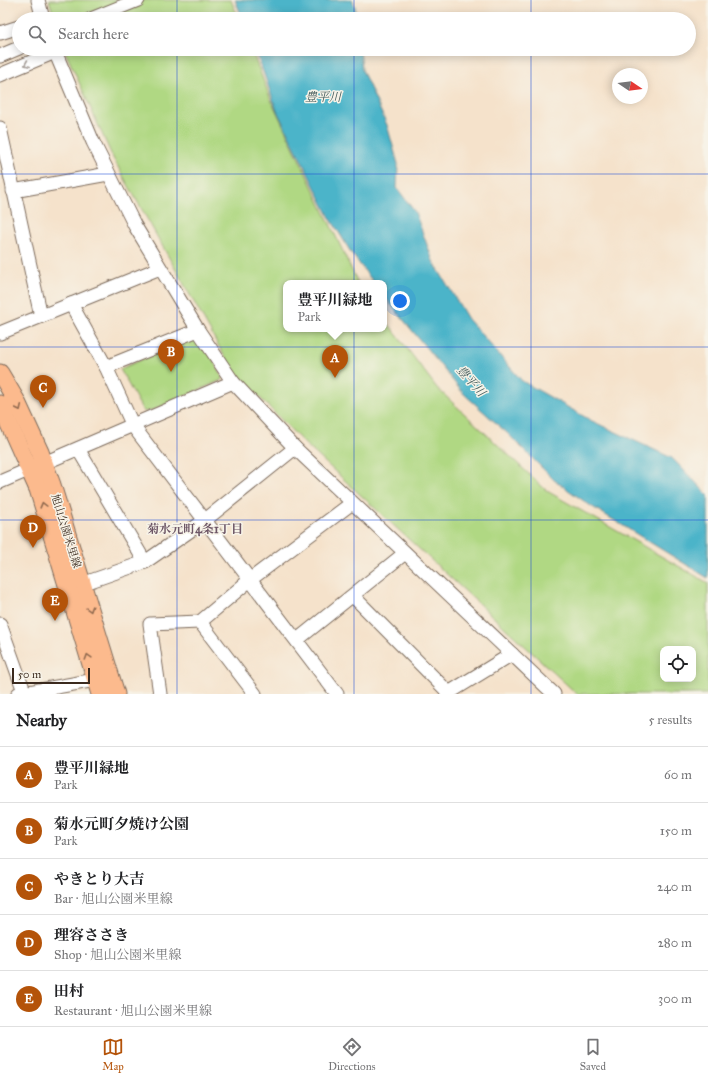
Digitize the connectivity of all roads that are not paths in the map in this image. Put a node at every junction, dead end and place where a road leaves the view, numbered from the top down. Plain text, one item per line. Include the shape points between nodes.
1 (38, 0) edge
2 (138, 0) edge
3 (41, 12) edge
4 (108, 12) edge
5 (12, 29) edge
6 (0, 33) edge
7 (12, 51) edge
8 (0, 56) edge
9 (43, 56) edge
10 (56, 56) edge
11 (0, 75) edge
12 (0, 128) edge
13 (108, 174) junction
14 (13, 191) junction
15 (160, 268) junction
16 (71, 304) junction
17 (41, 316) junction
18 (198, 330) junction
19 (0, 333) edge
20 (106, 367) junction
21 (0, 374) edge
22 (233, 382) junction
23 (0, 404) edge
24 (133, 426) junction
25 (295, 448) junction
26 (78, 449) junction
27 (37, 466) junction
28 (0, 482) edge
29 (352, 503) junction
30 (204, 521) junction
31 (406, 553) junction
32 (145, 562) junction
33 (250, 579) junction
34 (82, 584) junction
35 (353, 596) junction
36 (200, 622) junction
37 (0, 624) edge
38 (296, 640) junction
39 (512, 654) junction
40 (98, 687) edge
41 (23, 694) edge
42 (116, 694) edge
43 (160, 694) edge
44 (253, 694) edge
45 (337, 694) edge
46 (448, 694) edge
47 (554, 694) edge

1 - 3 street
2 - 4 street
5 - 6 street
7 - 8 street
9 -> 11 street
10 - 13 street
12 - 14 street
13 - 14 street
13 - 15 street
14 - 17 street
15 - 16 street
15 - 18 street
16 - 17 street
16 - 20 street
17 - 19 street
18 - 20 street
18 - 22 street
20 - 24 street
21 -> 27 main road, 旭山公園米里線 via 16,400 40,452
22 - 24 street
22 - 25 street
23 - 27 main road, 旭山公園米里線
24 - 26 street
24 - 30 street
25 - 29 street
25 - 30 street
26 - 27 street
26 - 32 street
27 - 28 street
27 - 34 main road, 旭山公園米里線 via 52,485
40 -> 27 main road, 旭山公園米里線 via 38,489
29 - 31 street
29 - 33 street
30 - 32 street
30 - 33 street
31 - 35 street
31 - 39 street
32 - 34 street
33 - 36 street
33 - 38 street
34 -> 42 main road, 旭山公園米里線
35 - 38 street
35 - 46 street
36 - 43 street via 150,624
36 - 44 street
37 - 41 street
38 - 45 street
39 - 46 street
39 - 47 street
40 - 41 street

